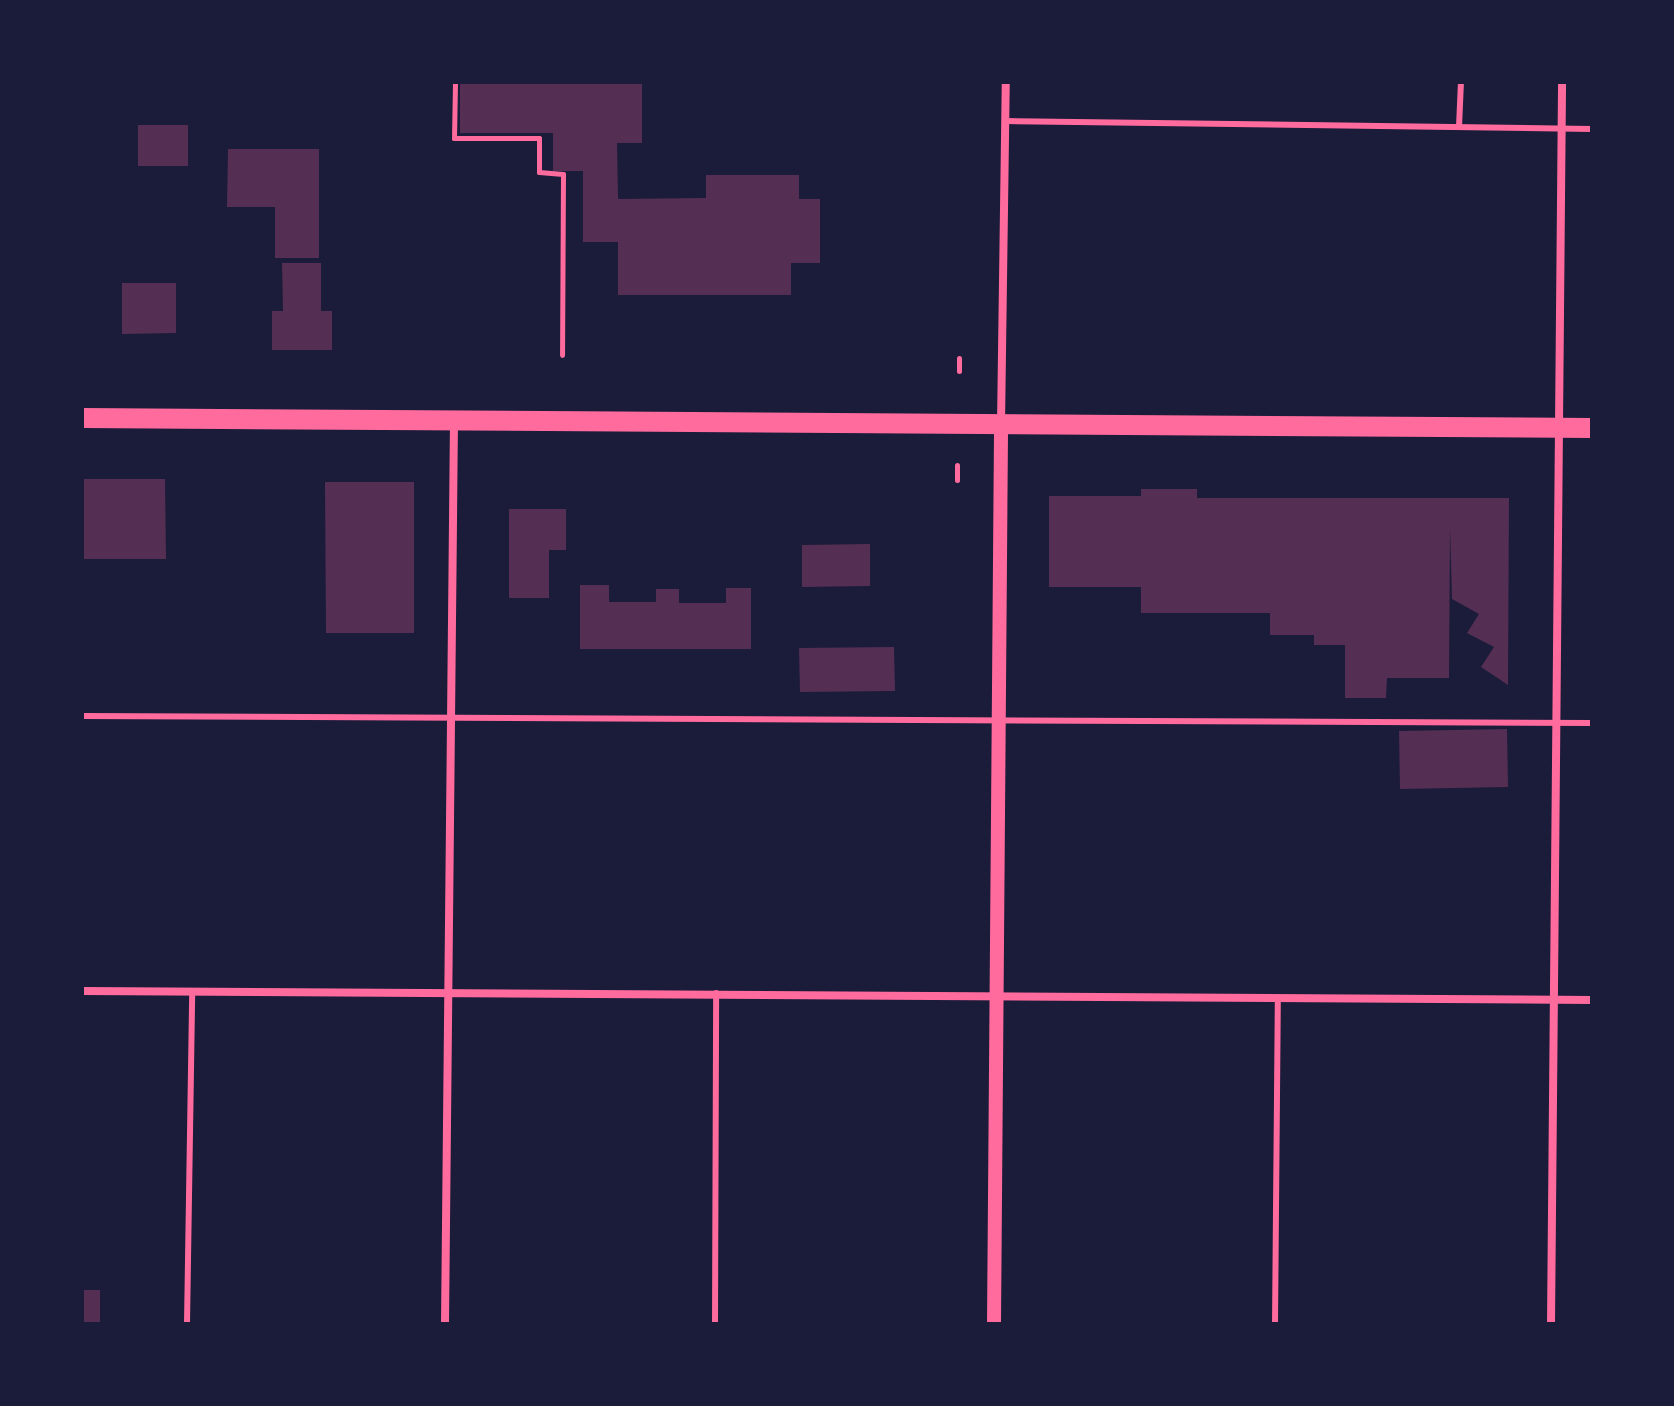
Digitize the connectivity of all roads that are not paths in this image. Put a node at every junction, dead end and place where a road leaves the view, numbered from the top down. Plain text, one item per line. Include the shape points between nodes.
1 (1006, 82) edge
2 (1461, 82) edge
3 (1562, 82) edge
4 (1006, 121) junction
5 (1459, 127) junction
6 (1562, 128) junction
7 (1592, 129) edge
8 (82, 418) edge
9 (454, 420) junction
10 (1001, 424) junction
11 (1558, 428) junction
12 (1592, 428) edge
13 (82, 716) edge
14 (455, 716) junction
15 (1000, 717) junction
16 (1555, 723) junction
17 (1592, 723) edge
18 (82, 991) edge
19 (192, 991) junction
20 (450, 991) junction
21 (716, 993) junction
22 (997, 994) junction
23 (1278, 999) junction
24 (1592, 1000) edge
25 (1551, 1001) junction
26 (187, 1324) edge
27 (445, 1324) edge
28 (715, 1324) edge
29 (994, 1324) edge
30 (1275, 1324) edge
31 (1551, 1324) edge

1 - 4 street
2 - 5 lane
3 - 6 street
4 - 5 lane
4 - 10 street
5 - 6 lane
6 - 7 lane
6 - 11 street
8 - 9 main road
9 - 10 main road
9 - 14 street
10 - 11 main road
10 - 15 street
11 - 12 main road
11 - 16 street
13 - 14 lane
14 - 15 lane
14 - 20 street
15 - 16 lane
15 - 22 street
16 - 17 lane
16 - 25 street
18 - 19 street
19 - 20 street
19 - 26 lane
20 - 21 street
20 - 27 street
21 - 22 street
21 - 28 lane
22 - 23 street
22 - 29 street
23 - 25 street
23 - 30 lane
24 - 25 street
25 - 31 street

